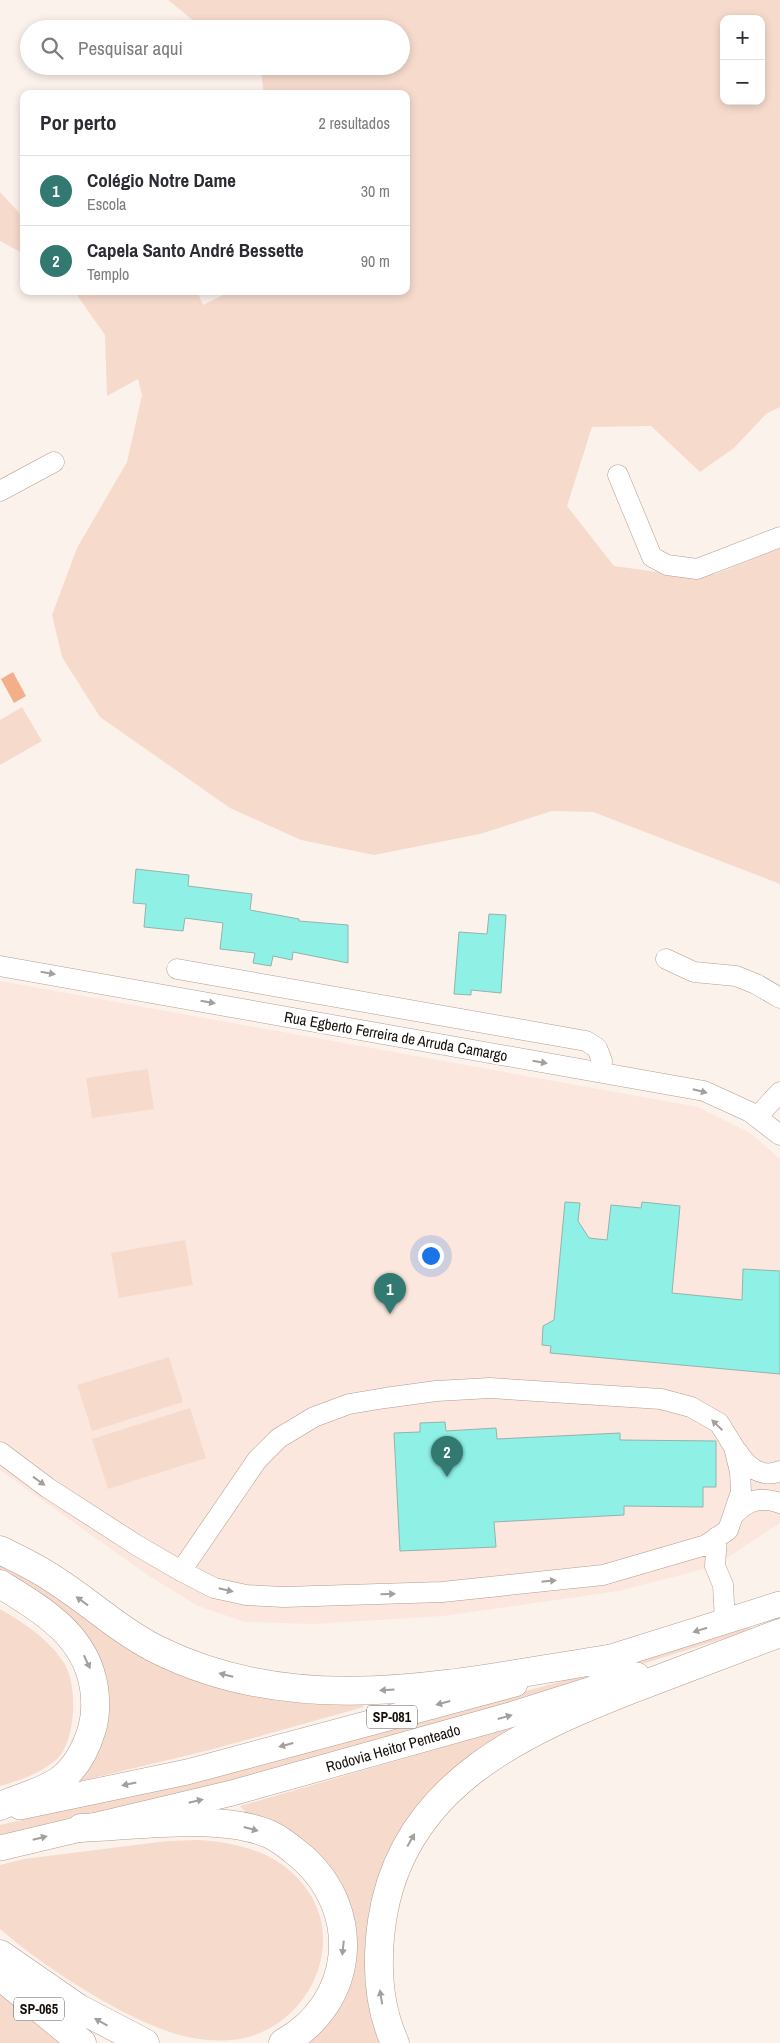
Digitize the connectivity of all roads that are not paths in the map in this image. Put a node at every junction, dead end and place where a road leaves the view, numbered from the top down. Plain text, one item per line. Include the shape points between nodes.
1 (54, 462) dead end
2 (618, 475) dead end
3 (0, 491) edge
4 (780, 537) edge
5 (666, 959) dead end
6 (0, 966) edge
7 (177, 969) dead end
8 (780, 998) edge
9 (600, 1072) junction
10 (780, 1092) edge
11 (757, 1117) junction
12 (780, 1135) edge
13 (734, 1447) junction
14 (0, 1452) edge
15 (780, 1470) edge
16 (780, 1504) edge
17 (736, 1513) junction
18 (717, 1537) junction
19 (0, 1550) edge
20 (181, 1571) junction
21 (0, 1584) edge
22 (780, 1604) edge
23 (725, 1622) junction
24 (780, 1631) edge
25 (608, 1659) junction
26 (0, 1806) edge
27 (0, 1811) edge
28 (81, 1828) junction
29 (0, 1848) edge
30 (0, 1954) edge
31 (0, 1976) edge
32 (82, 2043) edge
33 (145, 2043) edge
34 (283, 2043) edge
35 (395, 2043) edge

1 - 3 street
2 - 4 street via 652,557 667,565 697,569
5 - 8 street via 694,972 736,976
6 -> 9 street, Rua Egberto Ferreira de Arruda Camargo
7 - 9 street via 586,1041 597,1048 602,1061
9 -> 11 street, Rua Egberto Ferreira de Arruda Camargo via 704,1091
10 - 11 street
11 - 12 street, Rua Egberto Ferreira de Arruda Camargo
13 - 15 street via 746,1465 759,1472
13 - 17 street via 741,1485
13 -> 20 street via 719,1423 691,1407 661,1399 490,1388 436,1391 349,1404 314,1417 280,1438 257,1460
14 -> 20 street via 48,1488
16 - 17 street via 756,1500 744,1504
17 - 18 street via 728,1530
20 -> 18 street via 214,1588 246,1595 284,1598 442,1592 602,1575 706,1545
18 - 23 street via 716,1566 723,1585
25 -> 19 highway via 390,1690 352,1692 285,1688 218,1673 154,1648 117,1626 38,1569
21 -> 26 highway via 40,1608 81,1648 92,1672 96,1702 94,1724 86,1748 74,1766 59,1780
22 - 23 main road, Rodovia Heitor Penteado / SP-081
23 -> 25 main road, Rodovia Heitor Penteado / SP-081
28 -> 24 main road, Rodovia Heitor Penteado / SP-081 via 232,1793 491,1721
35 -> 24 highway via 382,2002 378,1974 383,1911 405,1852 438,1802 490,1757 535,1730
25 -> 27 main road, Rodovia Heitor Penteado / SP-081 via 188,1772
29 -> 28 main road, Rodovia Heitor Penteado / SP-081
28 -> 34 highway via 212,1822 238,1826 270,1834 316,1870 334,1897 342,1919 344,1941 341,1962 334,1988 320,2014
33 -> 30 highway via 78,2008
31 - 32 highway, SP-065

